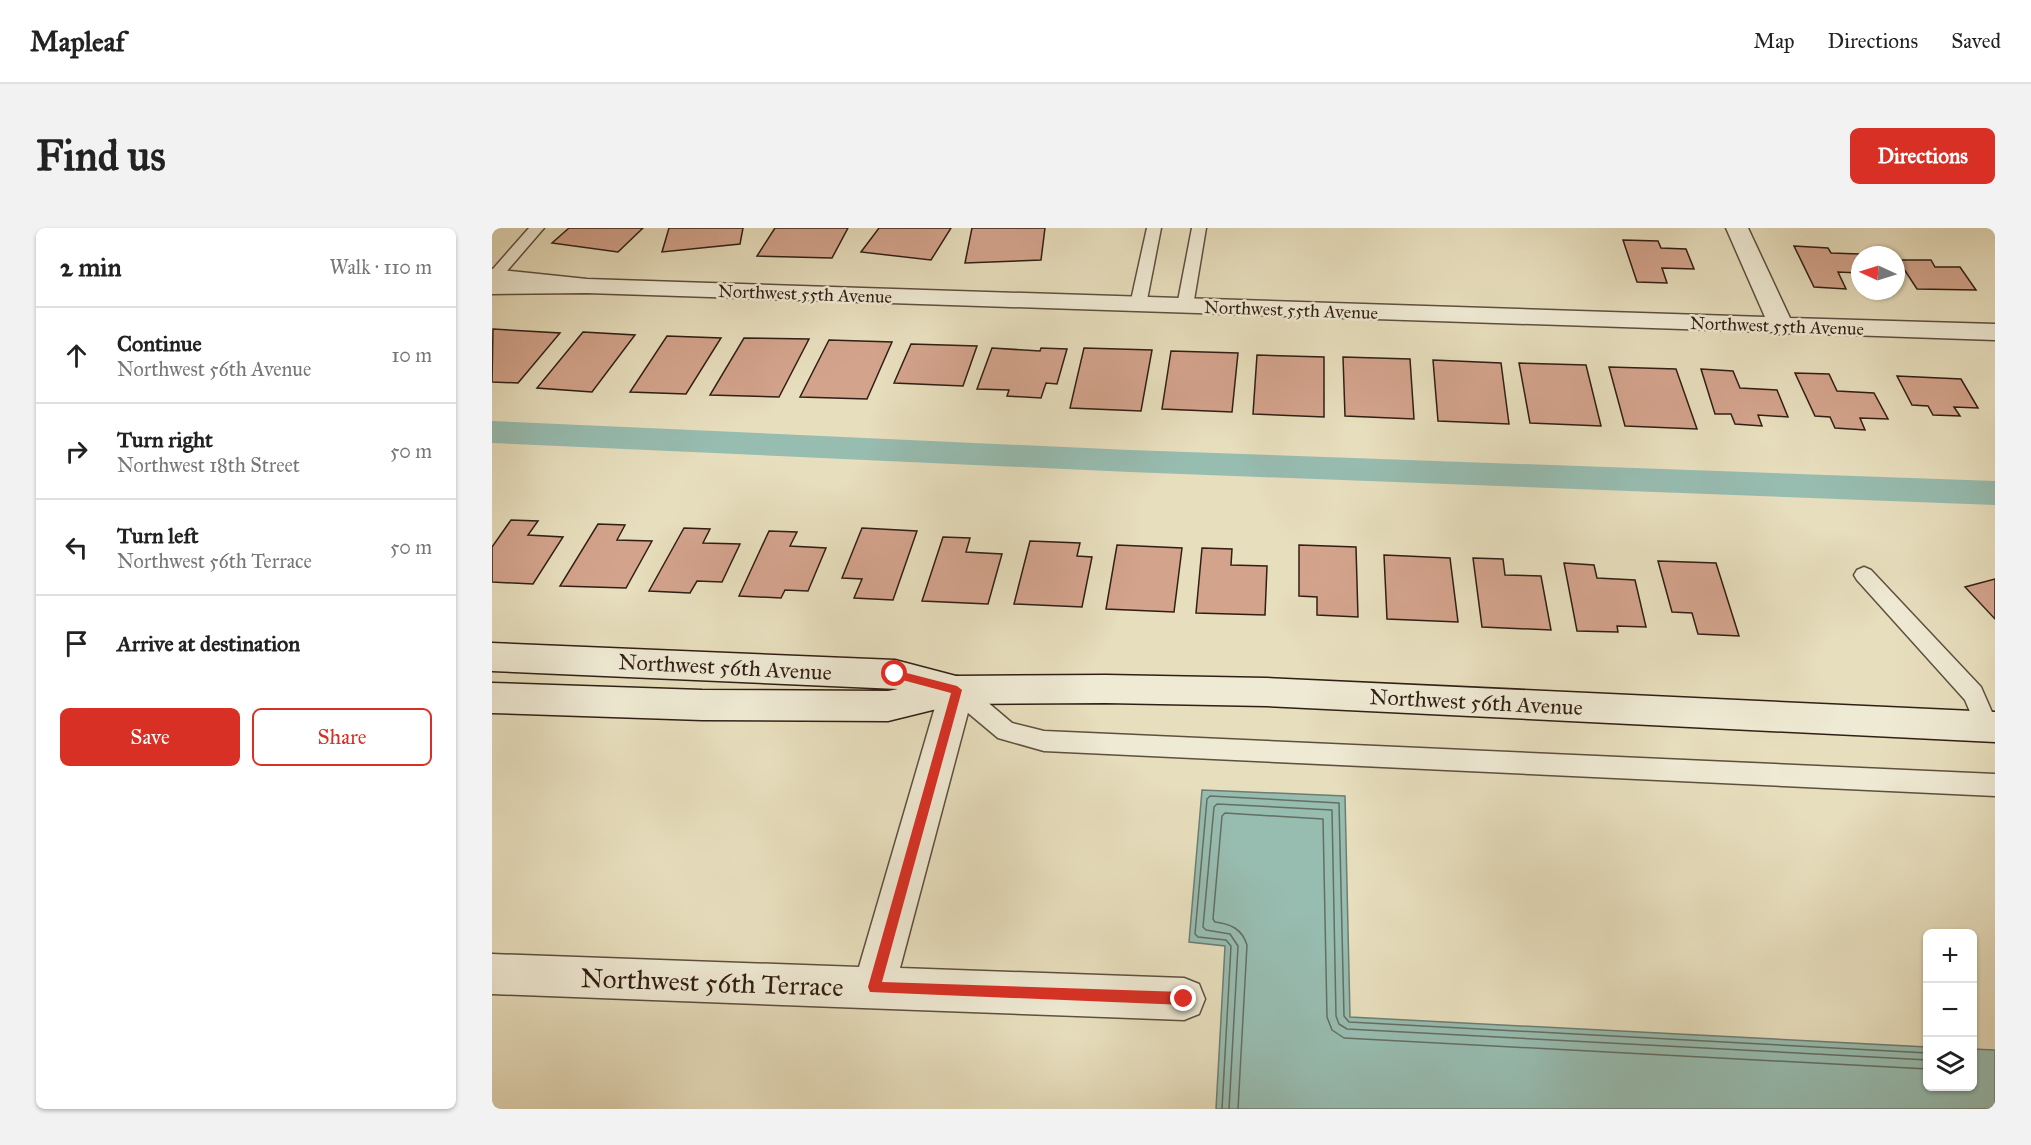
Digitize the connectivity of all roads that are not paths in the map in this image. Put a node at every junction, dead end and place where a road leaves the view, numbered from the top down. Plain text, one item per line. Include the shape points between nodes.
1 (537, 228) edge
2 (1155, 228) edge
3 (1199, 228) edge
4 (1737, 228) edge
5 (493, 280) edge
6 (1138, 305) junction
7 (1185, 306) junction
8 (1782, 327) junction
9 (1995, 332) edge
10 (1864, 575) dead end
11 (492, 657) edge
12 (957, 690) junction
13 (492, 698) edge
14 (1991, 727) edge
15 (1995, 785) edge
16 (492, 974) edge
17 (874, 987) junction
18 (1184, 999) dead end

1 - 5 lane
2 - 6 lane
3 - 7 lane
4 - 8 street
5 - 6 street, Northwest 55th Avenue
6 - 7 street, Northwest 55th Avenue
7 - 8 street, Northwest 55th Avenue
8 - 9 street, Northwest 55th Avenue
10 - 14 lane via 1973,694
11 - 12 street, Northwest 56th Avenue via 895,674
12 - 13 street, Northwest 56th Avenue via 888,706
12 - 14 street, Northwest 56th Avenue via 1266,692
12 - 15 lane via 1006,731 1044,741
12 - 17 street
16 - 17 street, Northwest 56th Terrace
17 - 18 street, Northwest 56th Terrace

